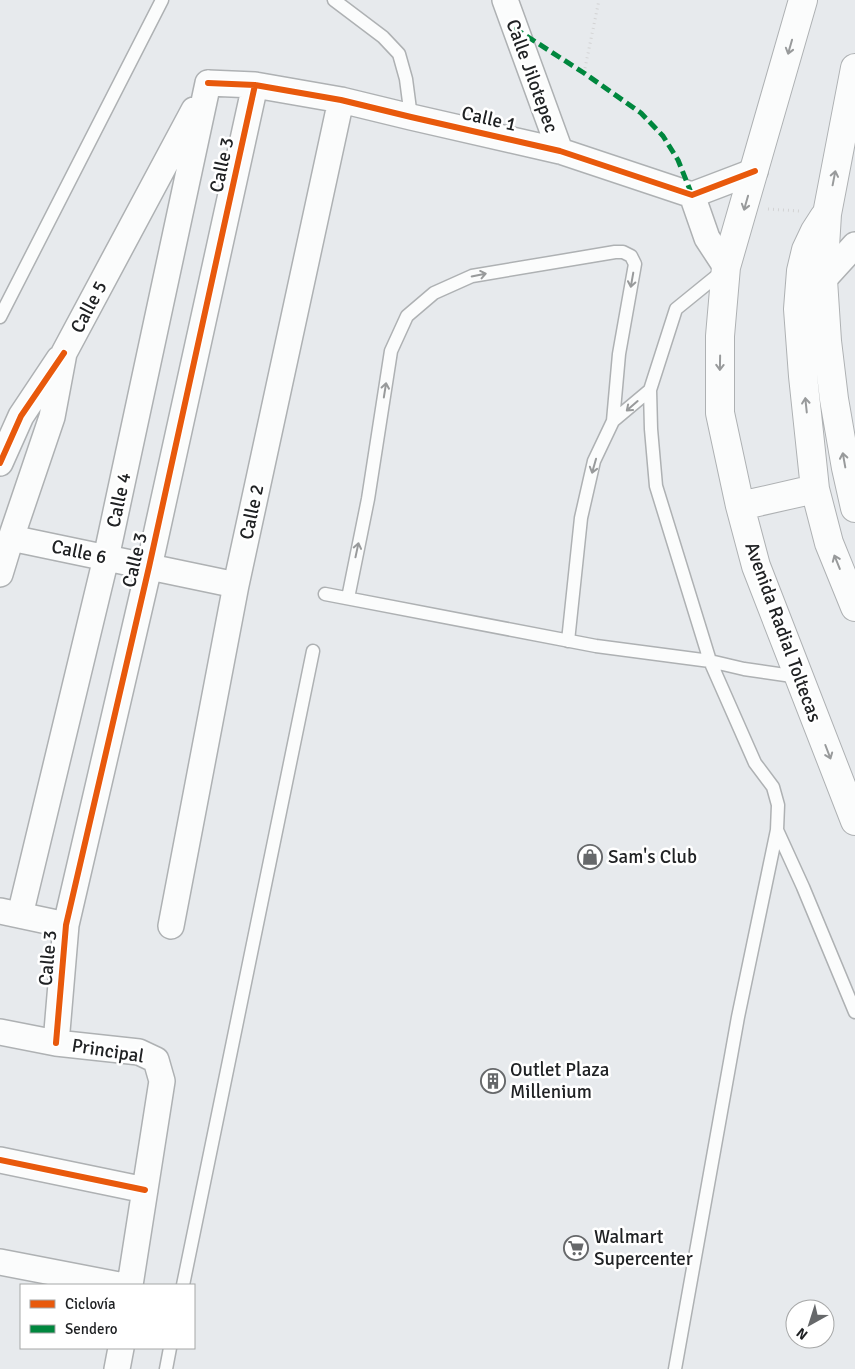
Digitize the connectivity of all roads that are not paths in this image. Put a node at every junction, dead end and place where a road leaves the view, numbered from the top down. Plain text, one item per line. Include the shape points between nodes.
1 (162, 0) edge
2 (334, 0) edge
3 (505, 0) edge
4 (803, 0) edge
5 (855, 68) edge
6 (208, 83) junction
7 (255, 86) junction
8 (341, 100) junction
9 (412, 117) junction
10 (560, 151) junction
11 (755, 171) junction
12 (692, 195) junction
13 (827, 214) junction
14 (855, 245) edge
15 (726, 268) junction
16 (823, 280) junction
17 (0, 317) edge
18 (64, 353) junction
19 (650, 390) junction
20 (613, 421) junction
21 (0, 463) edge
22 (815, 488) junction
23 (740, 506) junction
24 (855, 508) edge
25 (11, 538) junction
26 (106, 558) junction
27 (149, 567) junction
28 (0, 574) edge
29 (236, 585) junction
30 (325, 594) dead end
31 (348, 598) junction
32 (855, 607) edge
33 (568, 641) junction
34 (313, 650) dead end
35 (710, 661) junction
36 (799, 677) junction
37 (855, 821) edge
38 (777, 830) junction
39 (10, 913) edge
40 (66, 925) junction
41 (171, 926) dead end
42 (855, 1012) edge
43 (0, 1032) edge
44 (56, 1043) junction
45 (0, 1160) edge
46 (146, 1190) junction
47 (0, 1262) edge
48 (114, 1284) edge
49 (130, 1284) edge
50 (183, 1284) edge
51 (121, 1349) edge
52 (170, 1349) edge
53 (117, 1369) edge
54 (166, 1369) edge
55 (675, 1369) edge

1 - 17 lane
2 - 9 lane via 383,37 399,54
3 - 10 street, Calle Jilotepec
4 -> 11 main road, Avenida Radial Toltecas
13 -> 5 main road
6 - 7 street, Calle 1
6 - 18 street, Calle 5
6 - 26 street, Calle 4
7 - 8 street, Calle 1
7 - 27 street, Calle 3
8 - 9 street, Calle 1
8 - 29 street, Calle 2
9 - 10 street, Calle 1
10 - 12 street, Calle 1
11 - 12 street
11 -> 15 main road, Avenida Radial Toltecas
12 - 15 street via 707,238
13 - 16 main road
22 -> 13 main road via 798,309 806,250 814,231
14 - 16 street
15 - 19 lane via 676,309
15 -> 23 main road, Avenida Radial Toltecas via 720,336 720,413
24 -> 16 main road via 834,399
18 - 21 street via 21,416
18 - 25 street, Calle 5 via 52,416
19 -> 20 lane
19 - 35 lane via 656,486
31 -> 20 lane via 368,499 391,351 407,316 434,293 472,276 615,252 631,256 635,264 619,354
20 -> 33 lane via 594,461 581,518
22 - 23 main road
32 -> 22 main road via 829,543
23 - 36 main road, Avenida Radial Toltecas via 756,566
25 - 26 street, Calle 6
25 - 28 street, Calle 5
26 - 27 street, Calle 6
26 - 39 street, Calle 4
27 - 29 street, Calle 6
27 - 40 street, Calle 3
29 - 41 street, Calle 2
30 - 31 lane
31 - 33 lane
33 - 35 lane
34 - 50 lane
35 - 36 lane
35 - 38 lane via 755,763 773,787 778,805
36 -> 37 main road, Avenida Radial Toltecas
38 - 42 lane
38 - 55 lane via 738,1017
39 - 40 street
40 - 44 street, Calle 3
43 - 44 street, Principal
44 - 46 street, Principal via 139,1052 156,1060 162,1081
45 - 46 street
46 - 49 street
47 - 48 street
51 - 53 street
52 - 54 lane

